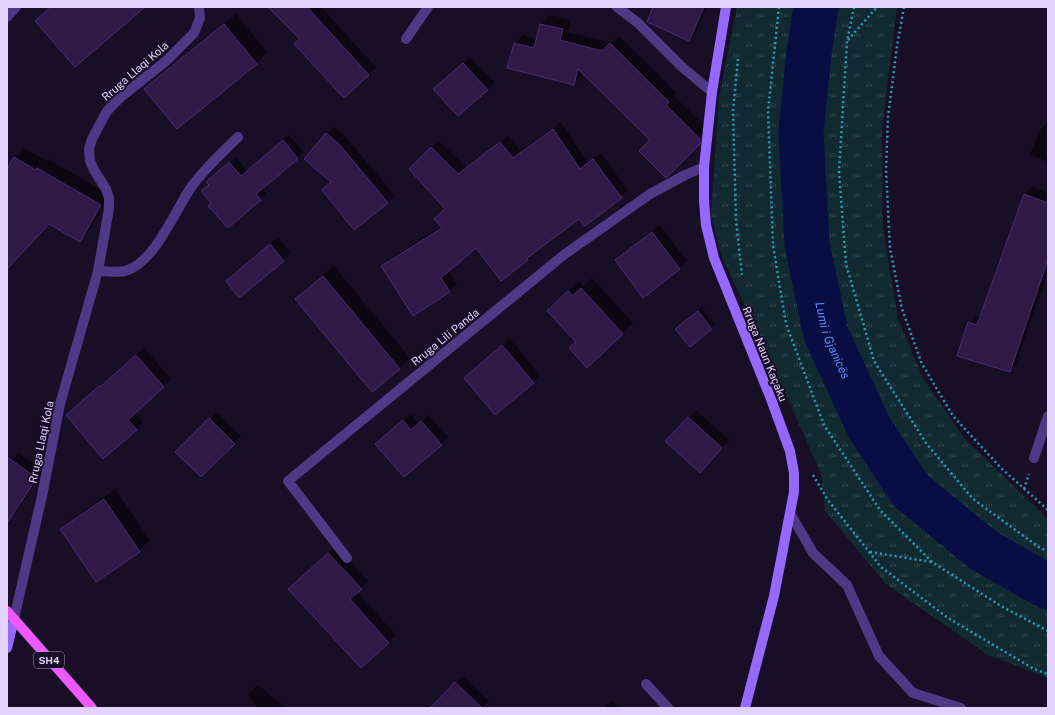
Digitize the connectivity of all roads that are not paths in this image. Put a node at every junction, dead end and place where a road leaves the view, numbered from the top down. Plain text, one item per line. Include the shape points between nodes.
1 (16, 7) edge
2 (199, 7) edge
3 (428, 7) edge
4 (617, 7) edge
5 (726, 7) edge
6 (7, 17) edge
7 (406, 39) dead end
8 (712, 92) junction
9 (238, 137) dead end
10 (704, 167) junction
11 (98, 271) junction
12 (1048, 416) edge
13 (1034, 458) dead end
14 (790, 513) junction
15 (347, 558) dead end
16 (9, 617) edge
17 (7, 648) edge
18 (646, 684) dead end
19 (92, 708) edge
20 (668, 708) edge
21 (745, 708) edge
22 (961, 708) edge

1 - 6 street
2 - 11 street, Rruga Llaqi Kola via 200,18 194,33 107,111 92,139 89,149 90,161 109,198
3 - 7 street
4 - 8 street via 638,23 681,66
5 - 8 street, Rruga Naun Kaçaku
8 - 10 street, Rruga Naun Kaçaku
9 - 11 street via 192,186 160,240 142,261 126,271
10 - 14 street, Rruga Naun Kaçaku via 706,225 714,258 790,451 794,474
10 - 15 street, Rruga Lili Panda via 650,194 565,254 288,480
11 - 16 street, Rruga Llaqi Kola via 60,404 42,496
12 - 13 street
14 - 21 street, Rruga Naun Kaçaku via 774,596
14 - 22 street via 812,553 847,585 879,656 913,693
16 - 17 street
16 - 19 main road, SH4
18 - 20 street

